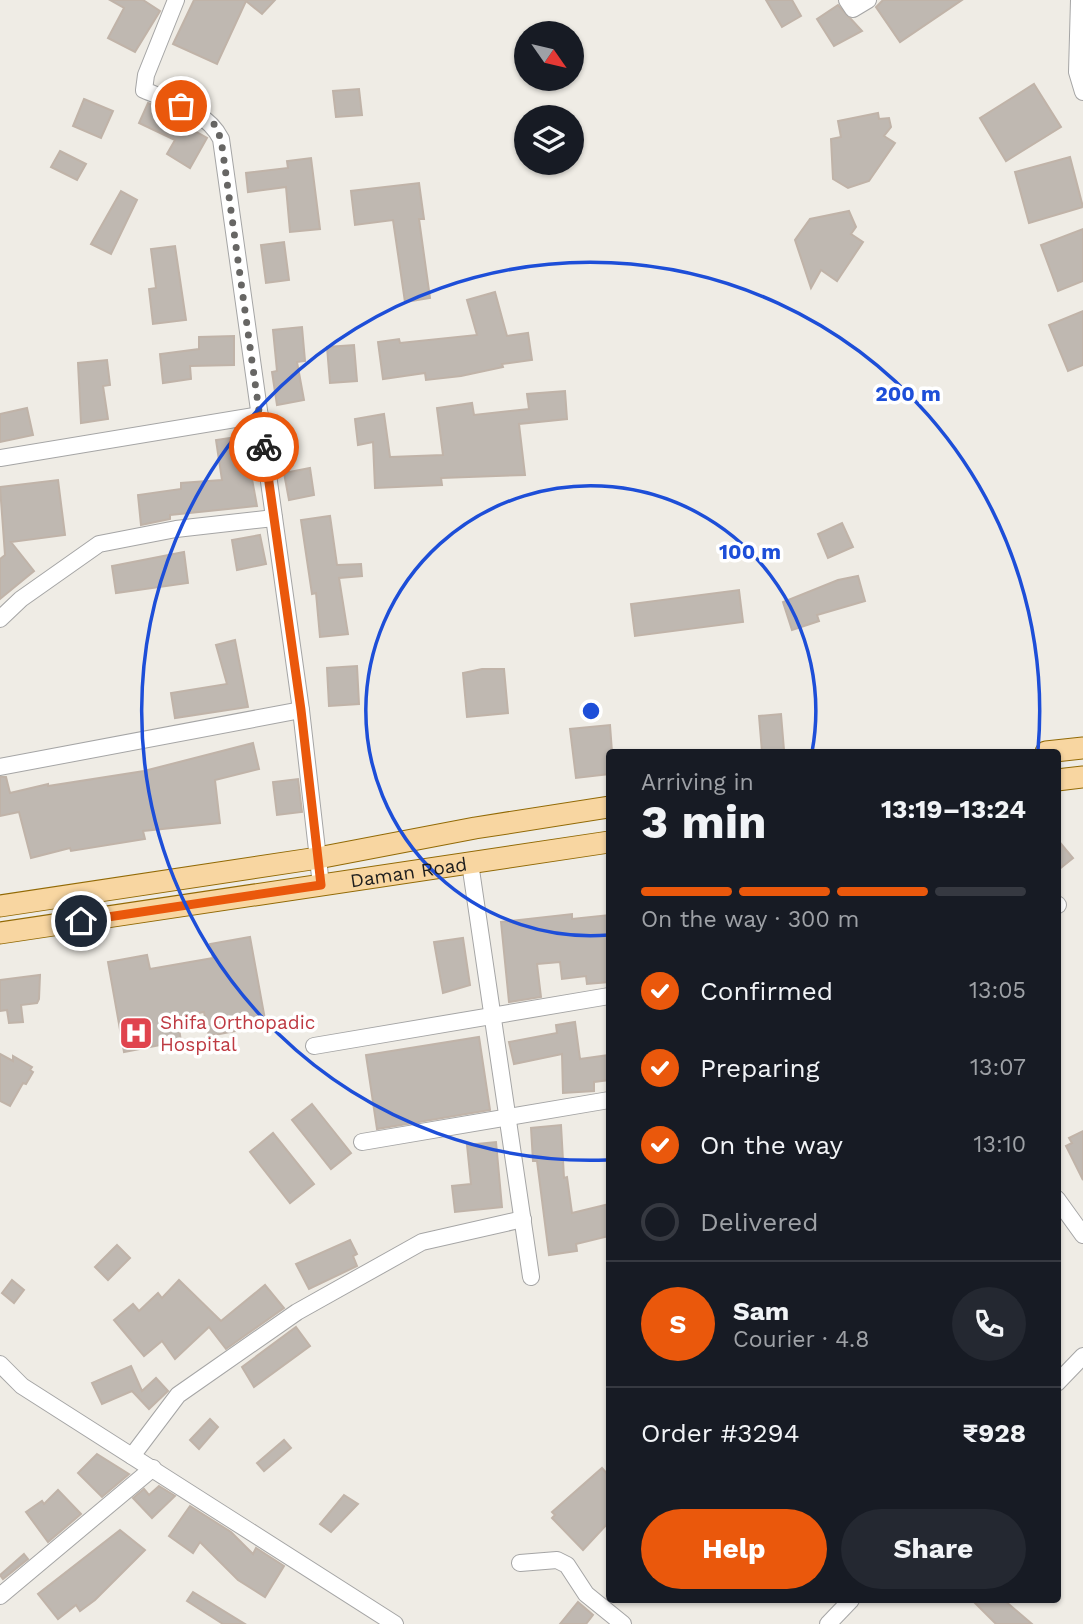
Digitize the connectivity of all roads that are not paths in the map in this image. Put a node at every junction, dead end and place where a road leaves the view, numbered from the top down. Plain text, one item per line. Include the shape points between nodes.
1 (176, 0) edge
2 (847, 0) edge
3 (868, 0) edge
4 (1079, 0) edge
5 (1083, 92) edge
6 (260, 415) junction
7 (0, 458) edge
8 (274, 518) junction
9 (0, 619) edge
10 (301, 710) junction
11 (1083, 748) edge
12 (1061, 750) edge
13 (0, 766) edge
14 (1083, 776) edge
15 (1061, 779) edge
16 (606, 807) edge
17 (606, 842) edge
18 (318, 858) junction
19 (470, 863) junction
20 (321, 885) junction
21 (0, 906) edge
22 (0, 933) edge
23 (606, 997) edge
24 (493, 1016) junction
25 (314, 1046) dead end
26 (606, 1101) edge
27 (508, 1117) junction
28 (362, 1142) dead end
29 (1061, 1205) edge
30 (523, 1219) junction
31 (1083, 1235) edge
32 (531, 1276) dead end
33 (1083, 1356) edge
34 (0, 1364) edge
35 (1061, 1379) edge
36 (132, 1456) junction
37 (153, 1468) junction
38 (520, 1563) dead end
39 (0, 1596) edge
40 (848, 1603) edge
41 (395, 1624) edge
42 (623, 1624) edge
43 (828, 1624) edge

1 - 6 street via 144,90 214,124 221,139
2 - 3 street via 853,9
4 - 5 street via 1077,72
6 - 7 street
6 - 8 street
8 - 9 street via 176,529 99,544
8 - 10 street
10 - 13 street
10 - 18 street
11 - 12 main road
14 - 15 main road
16 - 18 main road
17 - 19 main road, Daman Road
18 - 20 street
18 - 21 main road
19 - 20 main road, Daman Road
19 - 24 street
20 - 22 main road, Daman Road
23 - 24 street
24 - 25 street
24 - 27 street
26 - 27 street
27 - 28 street
27 - 30 street
29 - 31 street
30 - 32 street
30 - 36 street via 422,1242 297,1312 178,1395
33 - 35 street
34 - 36 street via 22,1386
36 - 37 street
37 - 39 street
37 - 41 street
38 - 42 street via 557,1560 566,1565 586,1594
40 - 43 street

